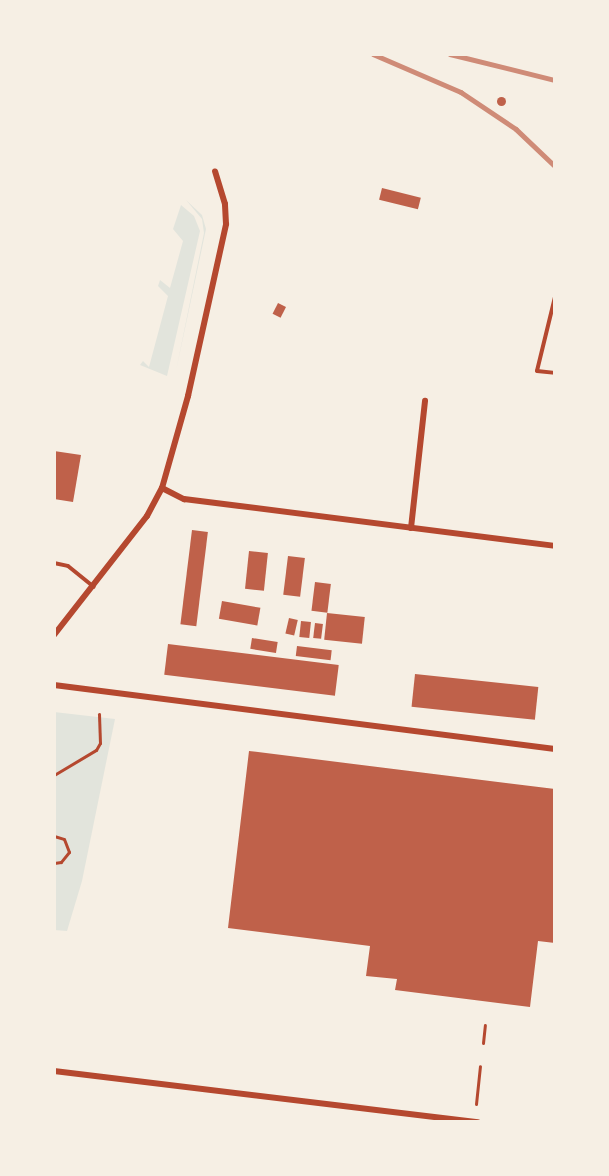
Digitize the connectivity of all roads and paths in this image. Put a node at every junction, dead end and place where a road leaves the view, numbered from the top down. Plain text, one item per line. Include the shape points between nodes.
1 (215, 172) dead end
2 (555, 297) edge
3 (555, 373) edge
4 (426, 401) dead end
5 (162, 488) junction
6 (411, 528) junction
7 (555, 546) edge
8 (54, 562) edge
9 (95, 587) junction
10 (54, 635) edge
11 (54, 685) edge
12 (99, 714) dead end
13 (555, 749) edge
14 (54, 775) edge
15 (54, 836) edge
16 (54, 863) edge
17 (485, 1025) dead end
18 (483, 1043) dead end
19 (480, 1066) dead end
20 (54, 1071) edge
21 (476, 1104) dead end
22 (478, 1122) edge

1 - 5 street via 225,204 226,224 188,396
2 - 3 lane via 537,370
4 - 6 street
5 - 6 street via 184,499
5 - 9 street via 147,516
6 - 7 street
8 - 9 lane via 68,566
9 - 10 street
11 - 13 street
12 - 14 path via 100,743 96,750
15 - 16 path via 64,839 69,852 61,862
17 - 18 path
19 - 21 path
20 - 22 street

